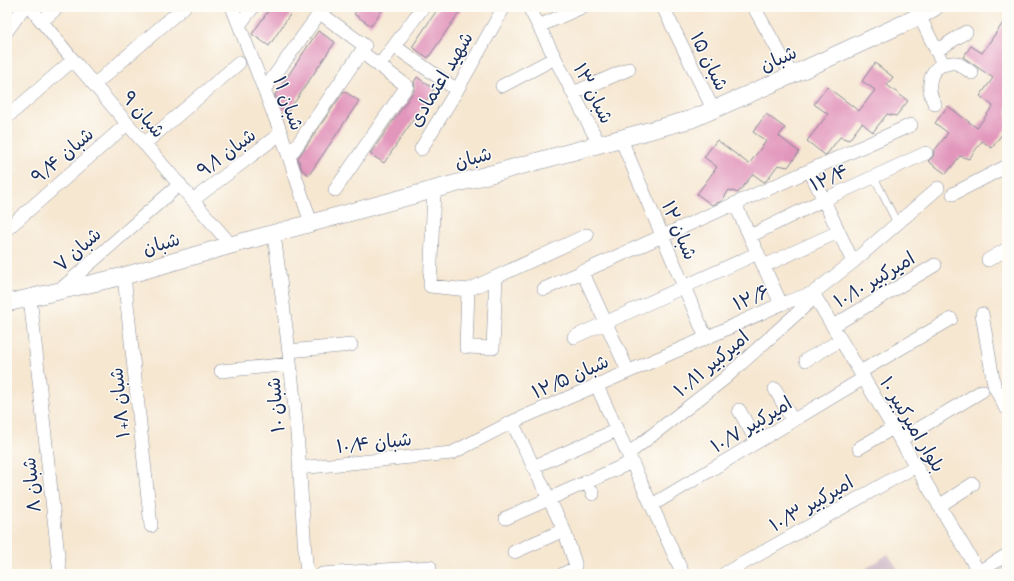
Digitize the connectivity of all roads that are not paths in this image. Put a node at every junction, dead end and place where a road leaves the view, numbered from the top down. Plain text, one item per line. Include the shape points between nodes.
1 (24, 7) edge
2 (30, 7) edge
3 (58, 7) edge
4 (184, 7) edge
5 (232, 7) edge
6 (253, 7) edge
7 (423, 7) edge
8 (504, 7) edge
9 (529, 7) edge
10 (582, 7) edge
11 (663, 7) edge
12 (935, 7) edge
13 (322, 10) edge
14 (756, 11) dead end
15 (918, 12) edge
16 (42, 21) junction
17 (240, 24) junction
18 (539, 26) junction
19 (7, 31) edge
20 (966, 32) dead end
21 (394, 46) junction
22 (936, 51) junction
23 (361, 52) junction
24 (555, 58) junction
25 (72, 60) junction
26 (239, 63) dead end
27 (943, 64) junction
28 (379, 66) junction
29 (629, 69) dead end
30 (972, 73) dead end
31 (792, 75) junction
32 (94, 85) junction
33 (502, 86) dead end
34 (264, 90) junction
35 (458, 90) junction
36 (573, 93) junction
37 (935, 104) dead end
38 (713, 109) junction
39 (7, 117) edge
40 (127, 124) junction
41 (911, 125) dead end
42 (281, 134) junction
43 (620, 138) junction
44 (144, 144) junction
45 (598, 144) junction
46 (421, 149) dead end
47 (926, 153) dead end
48 (288, 157) junction
49 (1007, 166) edge
50 (810, 171) junction
51 (874, 177) junction
52 (180, 184) junction
53 (938, 188) dead end
54 (335, 190) dead end
55 (434, 190) junction
56 (953, 194) dead end
57 (193, 200) junction
58 (823, 200) junction
59 (735, 204) junction
60 (308, 214) dead end
61 (897, 223) junction
62 (7, 229) edge
63 (838, 232) junction
64 (274, 234) junction
65 (587, 235) dead end
66 (750, 236) junction
67 (662, 237) junction
68 (231, 245) junction
69 (1007, 249) edge
70 (758, 253) junction
71 (988, 260) dead end
72 (853, 262) junction
73 (935, 265) dead end
74 (764, 266) junction
75 (582, 271) junction
76 (124, 276) junction
77 (496, 277) junction
78 (684, 287) junction
79 (544, 289) dead end
80 (60, 290) junction
81 (468, 290) junction
82 (814, 295) junction
83 (30, 297) junction
84 (7, 303) edge
85 (781, 304) junction
86 (982, 314) dead end
87 (951, 319) dead end
88 (606, 321) junction
89 (833, 326) junction
90 (574, 337) dead end
91 (706, 338) junction
92 (841, 340) junction
93 (351, 345) dead end
94 (290, 358) junction
95 (806, 360) dead end
96 (221, 371) dead end
97 (628, 371) junction
98 (862, 375) junction
99 (596, 384) junction
100 (775, 388) dead end
101 (982, 391) dead end
102 (1006, 406) edge
103 (739, 410) dead end
104 (793, 421) junction
105 (512, 422) junction
106 (617, 430) junction
107 (897, 434) junction
108 (757, 442) junction
109 (859, 448) dead end
110 (452, 454) joint
111 (630, 458) junction
112 (916, 466) junction
113 (533, 467) junction
114 (299, 468) junction
115 (587, 482) junction
116 (973, 484) dead end
117 (593, 494) dead end
118 (548, 498) junction
119 (657, 502) dead end
120 (939, 506) junction
121 (506, 518) dead end
122 (151, 526) dead end
123 (564, 530) junction
124 (514, 552) dead end
125 (1007, 555) edge
126 (430, 567) dead end
127 (979, 573) edge
128 (60, 574) edge
129 (307, 574) edge
130 (322, 574) edge
131 (563, 574) edge
132 (683, 574) edge
133 (724, 574) edge

1 - 19 street
2 - 16 street, ۹ شبان
3 - 16 street
4 - 32 street
5 - 17 street, ۱۱ شبان
6 - 17 street
7 - 21 street
8 - 35 street, شهید اعتمادی
9 - 18 street, ۱۳ شبان
10 - 18 street
11 - 38 street, ۱۵ شبان
12 - 15 street, شبان
13 - 23 street via 365,46
13 - 34 street
14 - 31 street
15 - 22 street
15 - 31 street, شبان
16 - 25 street, ۹ شبان
17 - 34 street, ۱۱ شبان
18 - 24 street, ۱۳ شبان
20 - 22 street
21 - 28 street
21 - 35 street
22 - 27 street
23 - 28 street
23 - 48 street
24 - 33 street
24 - 36 street, ۱۳ شبان
25 - 32 street, ۹ شبان
25 - 39 street
26 - 44 street
27 - 30 street via 955,63
27 - 37 street via 932,74 929,86
28 - 54 street via 407,86
29 - 36 street
31 - 38 street, شبان
32 - 40 street, ۹ شبان
34 - 42 street, ۱۱ شبان
35 - 46 street, شهید اعتمادی
36 - 45 street, ۱۳ شبان
38 - 43 street, شبان via 692,119
40 - 44 street, ۹ شبان
40 - 62 street, ۹/۴ شبان
41 - 50 street
42 - 48 street, ۱۱ شبان
42 - 57 street, ۹/۱ شبان
43 - 45 street, شبان
43 - 67 street, ۱۲ شبان
44 - 52 street, ۹ شبان
45 - 55 street, شبان
47 - 51 street, ۱۲/۴
48 - 60 street, ۱۱ شبان
49 - 56 street
50 - 58 street
50 - 59 street
51 - 58 street, ۱۲/۴
51 - 61 lane
52 - 57 street, ۹ شبان
52 - 80 street, ۷ شبان
53 - 61 street
55 - 64 street, شبان
55 - 81 street via 430,286
57 - 68 street, ۹ شبان
58 - 63 street
58 - 66 street, ۱۲/۴
59 - 66 street
59 - 67 street
61 - 72 street
63 - 72 street
63 - 74 street
64 - 68 street, شبان
64 - 94 street, ۱۰ شبان
65 - 77 street
66 - 70 street
67 - 75 street
67 - 78 street, ۱۲ شبان
68 - 76 street, شبان
69 - 71 street
70 - 74 street
70 - 78 street
72 - 82 street
73 - 89 street, ۱۰/۱۰ امیرکبیر
74 - 85 street
75 - 79 street
75 - 88 street
76 - 80 street, شبان
76 - 122 street, ۱+۸ شبان
77 - 81 street
77 - 81 street via 493,348 466,347
78 - 88 street
78 - 91 street, ۱۲ شبان
80 - 83 street, شبان
82 - 85 street, ۱۲/۶
82 - 89 street, ۱۰ بلوار امیرکبیر
82 - 111 street, ۱۰/۱۱ امیرکبیر via 724,380
83 - 84 street, شبان
83 - 128 street, ۸ شبان
85 - 91 street, ۱۲/۶
86 - 102 street via 994,385
87 - 98 street, ۱۰/۷ امیرکبیر
88 - 90 street
88 - 97 street
89 - 92 street, ۱۰ بلوار امیرکبیر
91 - 97 street, ۱۲/۵ شبان
92 - 95 street
92 - 98 street, ۱۰ بلوار امیرکبیر
93 - 94 street
94 - 96 street
94 - 114 street, ۱۰ شبان
97 - 99 street, ۱۲/۵ شبان
98 - 104 street, ۱۰/۷ امیرکبیر
98 - 107 street, ۱۰ بلوار امیرکبیر
99 - 105 street, ۱۲/۵ شبان
99 - 106 street
100 - 104 street
101 - 107 street
103 - 108 street
104 - 108 street, ۱۰/۷ امیرکبیر
105 - 110 street, ۱۲/۵ شبان
105 - 113 street
106 - 111 street
106 - 113 street via 575,454
107 - 109 street
107 - 112 street, ۱۰ بلوار امیرکبیر
108 - 119 street, ۱۰/۷ امیرکبیر
110 - 114 street, ۱۰/۴ شبان
111 - 115 street, ۱۰/۱۱ امیرکبیر
111 - 132 street
112 - 120 street, ۱۰ بلوار امیرکبیر
112 - 133 street, ۱۰/۳ امیرکبیر
113 - 118 street
114 - 129 street, ۱۰ شبان
115 - 117 street
115 - 118 street, ۱۰/۱۱ امیرکبیر
116 - 120 street
118 - 121 street, ۱۰/۱۱ امیرکبیر
118 - 123 street
120 - 127 street, ۱۰ بلوار امیرکبیر
123 - 124 street
123 - 131 street via 575,566
125 - 127 street
126 - 130 street

